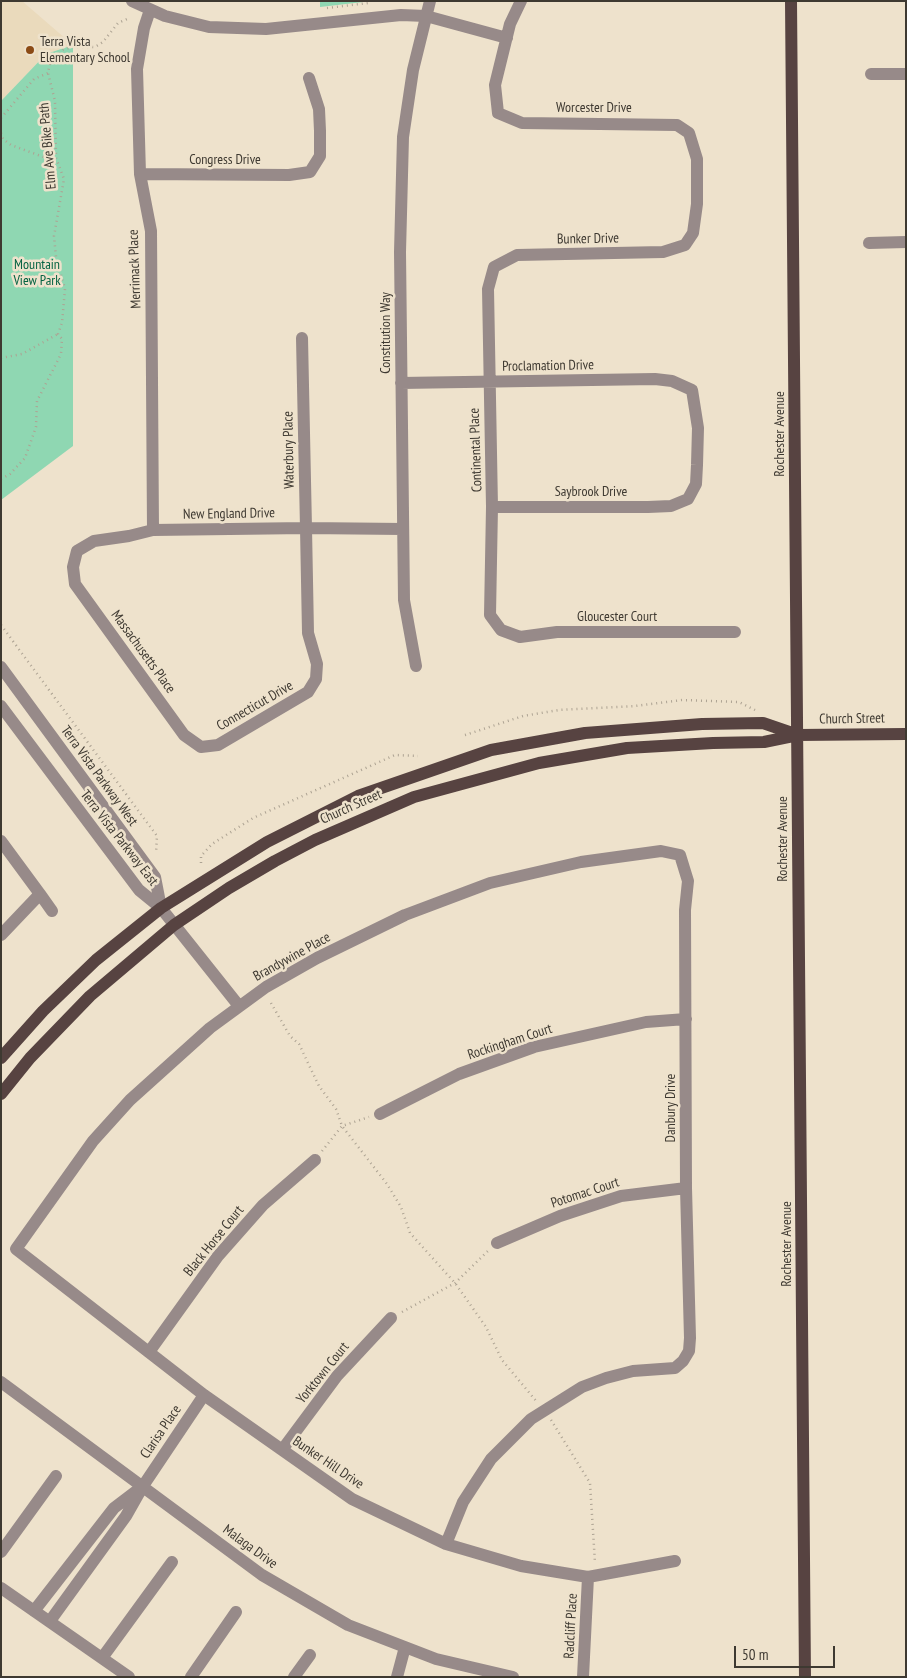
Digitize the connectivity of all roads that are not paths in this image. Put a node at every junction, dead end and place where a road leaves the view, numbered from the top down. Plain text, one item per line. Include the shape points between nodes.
1 (132, 1) edge
2 (430, 1) edge
3 (521, 1) edge
4 (792, 1) edge
5 (150, 10) junction
6 (426, 16) junction
7 (506, 38) junction
8 (871, 74) dead end
9 (906, 74) edge
10 (309, 78) dead end
11 (140, 174) junction
12 (906, 242) edge
13 (869, 243) dead end
14 (685, 245) joint
15 (494, 267) joint
16 (302, 338) dead end
17 (489, 381) junction
18 (401, 383) junction
19 (688, 499) joint
20 (492, 507) junction
21 (306, 528) junction
22 (402, 529) junction
23 (153, 530) junction
24 (73, 567) joint
25 (501, 630) joint
26 (735, 632) dead end
27 (416, 666) dead end
28 (1, 667) edge
29 (316, 679) joint
30 (1, 706) edge
31 (906, 734) edge
32 (798, 735) junction
33 (201, 748) joint
34 (1, 841) edge
35 (680, 855) joint
36 (40, 894) junction
37 (161, 908) junction
38 (52, 911) dead end
39 (174, 925) junction
40 (1, 935) edge
41 (239, 1006) junction
42 (686, 1019) junction
43 (1, 1058) edge
44 (1, 1094) edge
45 (380, 1114) road end
46 (315, 1160) road end
47 (686, 1188) junction
48 (497, 1243) road end
49 (16, 1249) joint
50 (391, 1318) road end
51 (149, 1352) junction
52 (1, 1382) edge
53 (204, 1394) junction
54 (282, 1450) junction
55 (56, 1476) dead end
56 (143, 1486) junction
57 (446, 1544) junction
58 (1, 1552) edge
59 (675, 1561) dead end
60 (172, 1562) dead end
61 (592, 1576) junction
62 (1, 1588) edge
63 (34, 1611) junction
64 (236, 1612) dead end
65 (50, 1621) junction
66 (405, 1647) junction
67 (310, 1656) dead end
68 (102, 1658) junction
69 (129, 1677) edge
70 (191, 1677) edge
71 (294, 1677) edge
72 (396, 1677) edge
73 (513, 1677) edge
74 (583, 1677) edge
75 (805, 1677) edge

1 - 5 street
2 - 6 street, Constitution Way
3 - 7 street
4 - 32 main road, Rochester Avenue
5 - 6 street via 209,27 266,29 385,15
5 - 11 street, Merrimack Place via 137,69
6 - 7 street
6 - 18 street, Constitution Way via 413,70 403,137
7 - 14 street, Worcester Drive via 495,85 498,113 522,122 663,124 677,126 689,133 697,159 697,204 693,233
8 - 9 street
10 - 11 street, Congress Drive via 319,109 320,139 320,156 310,172 289,175
11 - 23 street, Merrimack Place via 151,231
12 - 13 street
14 - 15 street, Bunker Drive via 663,252 517,255
15 - 17 street, Continental Place via 488,289
16 - 21 street, Waterbury Place
17 - 18 street, Proclamation Drive
17 - 19 street, Proclamation Drive via 655,379 672,381 692,390 698,428 697,465 696,484
17 - 20 street, Continental Place
18 - 22 street, Constitution Way
19 - 20 street, Saybrook Drive via 671,506 648,507
20 - 25 street, Continental Place via 490,616
21 - 22 street, New England Drive
21 - 23 street, New England Drive
21 - 29 street, Waterbury Place via 308,633 317,664
22 - 27 street, Constitution Way via 404,600
23 - 24 street, New England Drive via 94,541 77,550
24 - 33 street, Massachusetts Place via 75,584 184,735
25 - 26 street, Gloucester Court via 520,637 557,632
28 - 37 street, Terra Vista Parkway West via 155,877
29 - 33 street, Connecticut Drive via 308,692 218,745
30 - 37 street, Terra Vista Parkway East via 139,890
31 - 32 main road, Church Street
32 - 37 main road, Church Street via 763,723 702,724 586,733 491,750 358,796 267,842
32 - 39 main road, Church Street via 764,742 648,747 596,753 520,767 414,796 275,860
32 - 75 main road, Rochester Avenue
34 - 36 street
35 - 41 street, Brandywine Place via 660,851 581,862 490,883 405,915 317,958
35 - 42 street, Danbury Drive via 688,881 685,910
36 - 38 street
36 - 40 street
37 - 39 street, Terra Vista Parkway East
37 - 43 main road, Church Street via 96,960 43,1011
39 - 41 street, Terra Vista Parkway East
39 - 44 main road, Church Street via 90,996 30,1058
41 - 49 street, Brandywine Place via 130,1100 93,1141
42 - 45 street, Rockingham Court via 646,1022 534,1047 459,1074
42 - 47 street, Danbury Drive
46 - 51 street, Black Horse Court via 263,1205 218,1256
47 - 48 street, Potomac Court via 621,1196 560,1216
47 - 57 street, Danbury Drive via 690,1338 683,1361 675,1368 606,1378 582,1388 531,1419 491,1459 463,1502
49 - 51 street, Bunker Hill Drive
50 - 54 street, Yorktown Court via 337,1376
51 - 53 street, Bunker Hill Drive
52 - 56 street, Malaga Drive
53 - 54 street, Bunker Hill Drive
53 - 56 street, Clarisa Place
54 - 57 street, Bunker Hill Drive via 352,1499
55 - 58 street
56 - 63 street via 114,1508
56 - 65 street, Clarisa Place via 126,1516
56 - 66 street, Malaga Drive via 262,1575 348,1625
57 - 61 street, Bunker Hill Drive via 521,1566
59 - 61 street, Bunker Hill Drive
60 - 68 street
61 - 74 street, Radcliff Place
62 - 63 street
63 - 65 street
64 - 70 street
65 - 68 street
66 - 72 street
66 - 73 street, Malaga Drive via 436,1659
67 - 71 street
68 - 69 street

